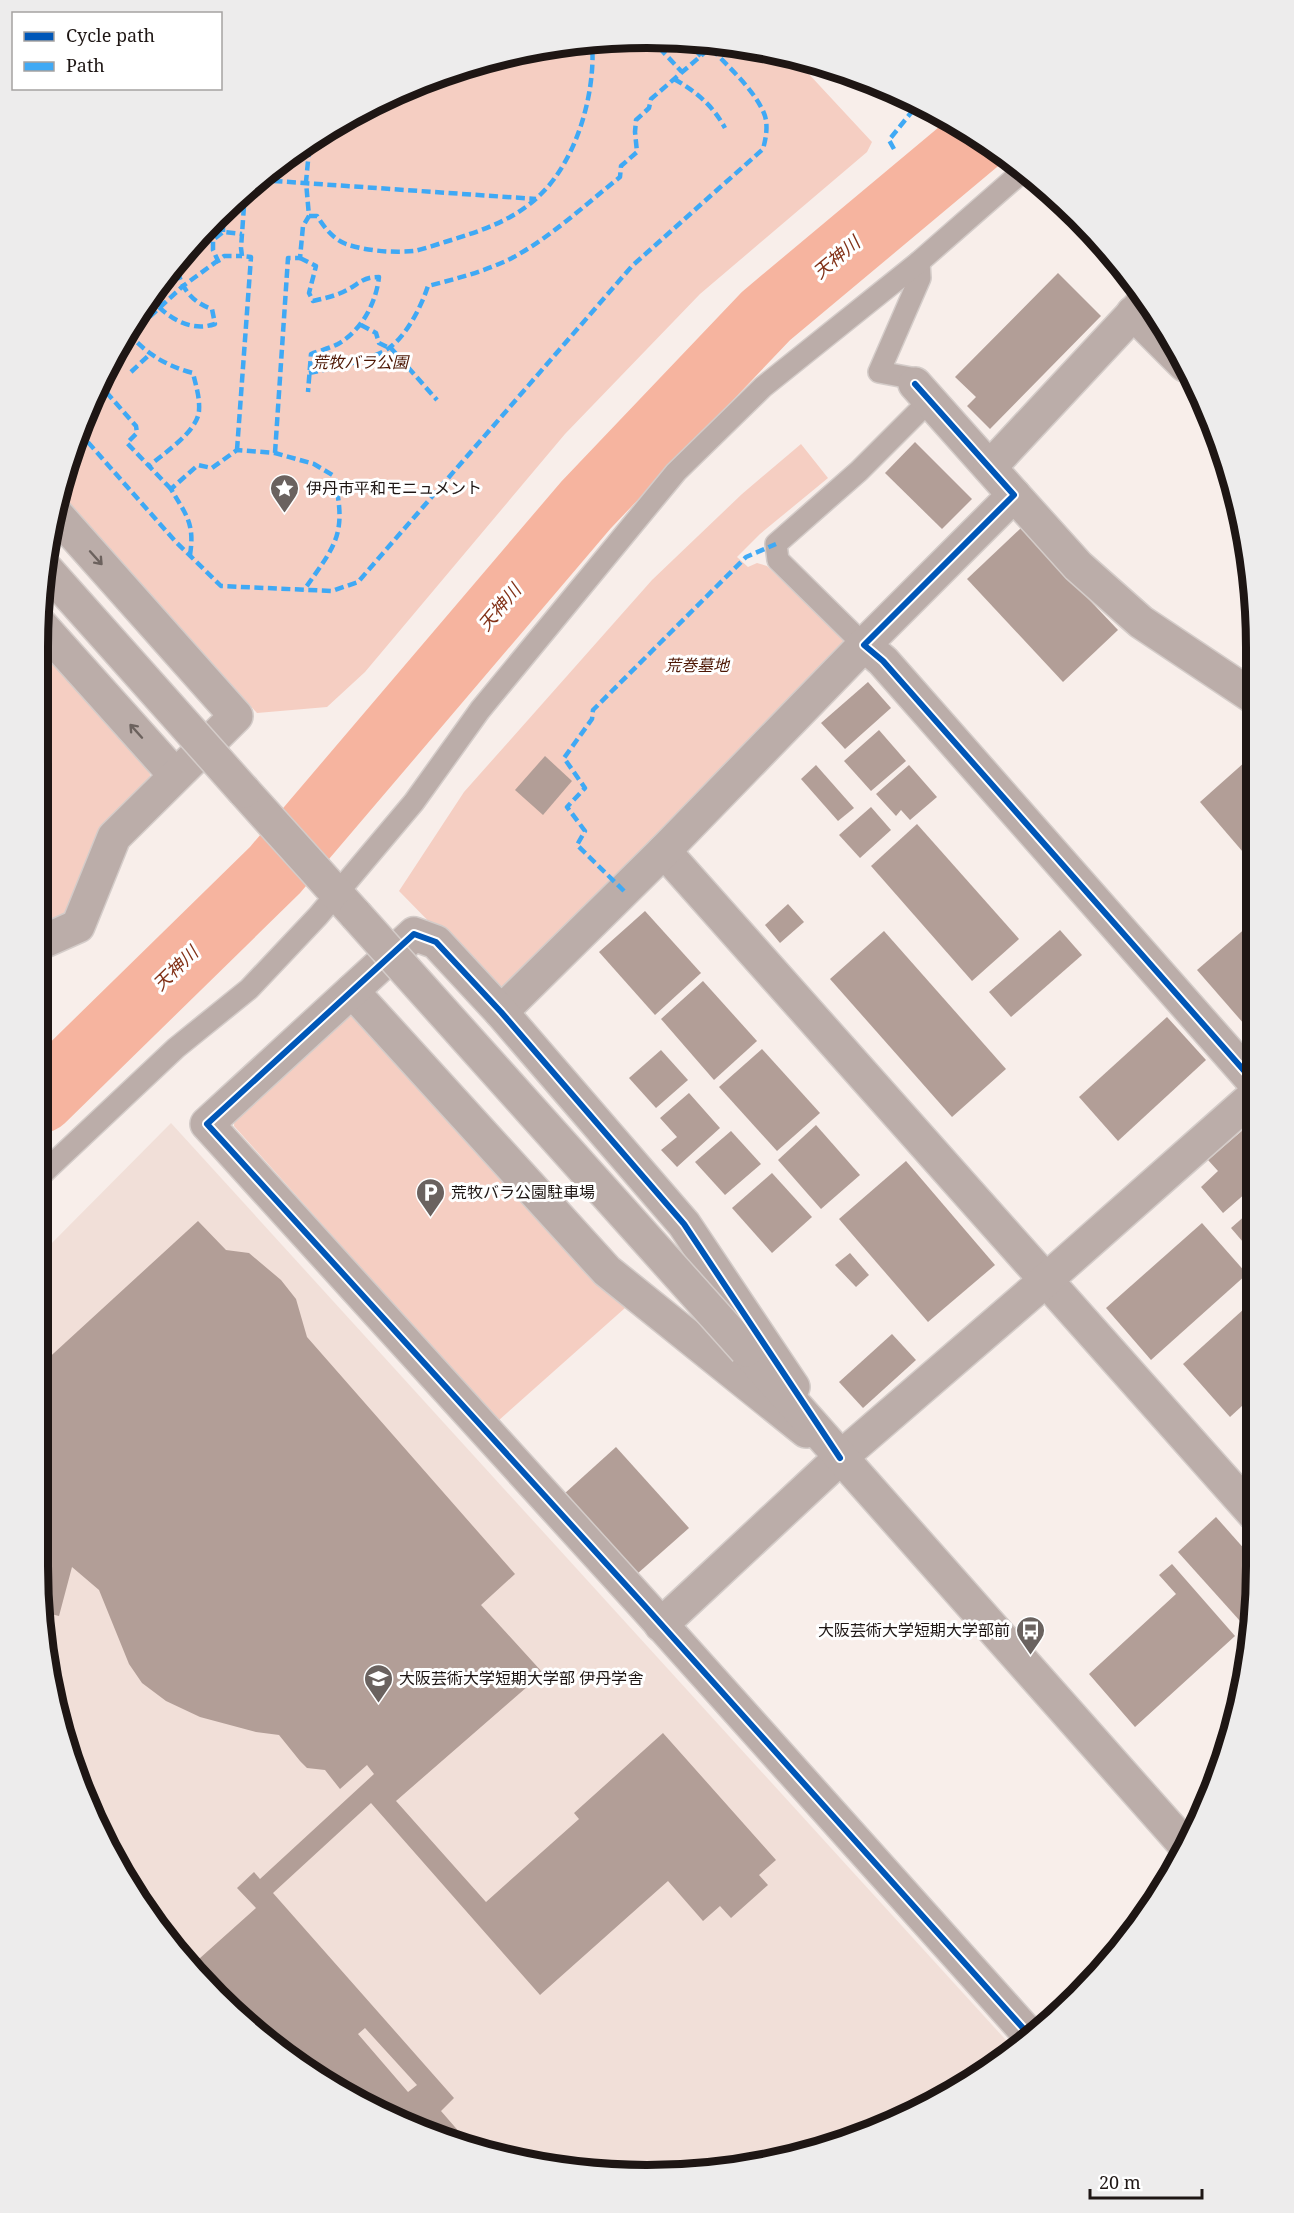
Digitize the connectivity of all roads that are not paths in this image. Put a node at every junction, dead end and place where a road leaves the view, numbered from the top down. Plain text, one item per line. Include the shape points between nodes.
1 (1017, 176) edge
2 (919, 262) junction
3 (1138, 308) edge
4 (1151, 324) edge
5 (922, 392) junction
6 (990, 467) junction
7 (1014, 495) junction
8 (62, 520) edge
9 (52, 576) edge
10 (48, 633) edge
11 (864, 645) junction
12 (1246, 692) edge
13 (175, 775) junction
14 (664, 851) junction
15 (337, 894) junction
16 (48, 939) edge
17 (352, 991) junction
18 (501, 1012) junction
19 (1246, 1073) edge
20 (1246, 1103) edge
21 (48, 1168) edge
22 (1046, 1280) junction
23 (840, 1458) junction
24 (1246, 1505) edge
25 (661, 1625) junction
26 (1180, 1839) edge
27 (1025, 2030) edge

1 - 2 lane
2 - 5 lane via 920,278 879,372 911,378
2 - 15 lane via 763,387 676,472 480,710 414,802
3 - 4 street
3 - 6 street
5 - 6 street
5 - 11 lane via 859,471 776,544 778,560
6 - 7 street
7 - 11 street
7 - 12 street via 1078,566 1141,622
8 -> 13 street via 236,716
9 - 15 street, bridge
13 -> 10 street
11 - 14 street
11 - 19 street via 883,661
13 - 16 street via 114,837 78,926
14 - 18 street
14 - 22 street
15 - 21 lane via 249,989 176,1048
15 - 23 street, bridge
17 - 18 street via 414,934 436,942
17 - 23 street via 607,1271
17 - 25 street via 207,1124
18 - 23 street via 684,1224
20 - 22 street
22 - 23 street
22 - 24 street
23 - 25 street
23 - 26 street
25 - 27 street

